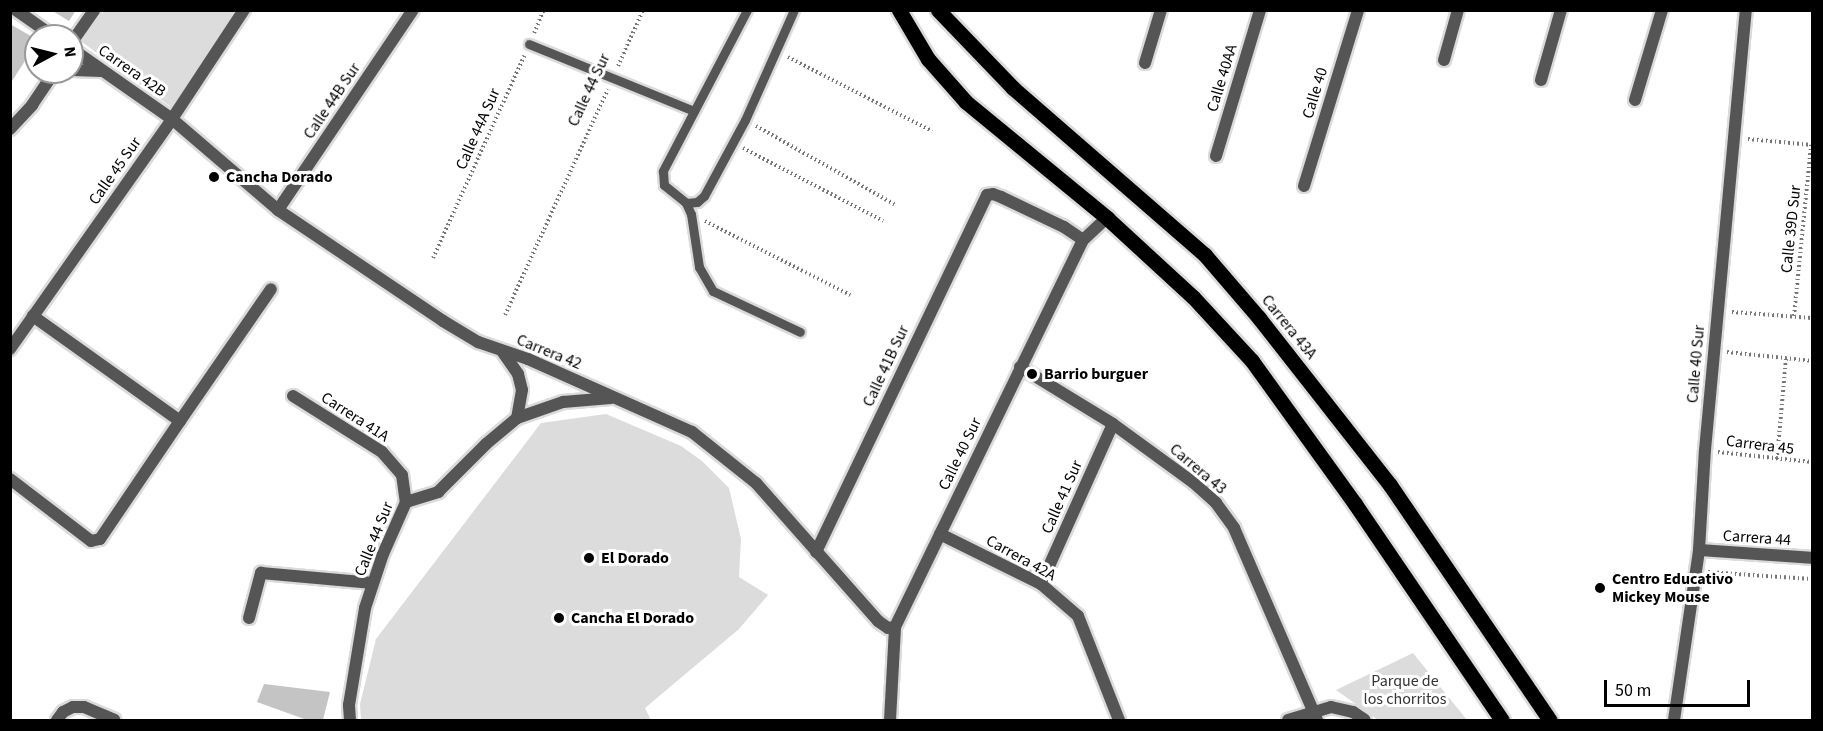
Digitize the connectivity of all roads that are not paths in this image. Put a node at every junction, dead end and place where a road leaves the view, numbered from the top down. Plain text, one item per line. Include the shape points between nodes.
1 (16, 10) edge
2 (94, 10) edge
3 (244, 10) edge
4 (413, 10) edge
5 (747, 10) edge
6 (794, 10) edge
7 (899, 10) edge
8 (938, 10) edge
9 (1161, 10) edge
10 (1260, 10) edge
11 (1358, 10) edge
12 (1458, 10) edge
13 (1561, 10) edge
14 (1662, 10) edge
15 (1746, 10) edge
16 (36, 24) edge
17 (84, 25) edge
18 (529, 44) road end
19 (84, 57) edge
20 (1444, 60) dead end
21 (1145, 63) dead end
22 (84, 71) edge
23 (105, 72) junction
24 (1541, 80) dead end
25 (47, 84) edge
26 (1635, 100) dead end
27 (694, 111) junction
28 (172, 119) junction
29 (10, 129) edge
30 (1216, 156) dead end
31 (1304, 186) dead end
32 (686, 203) junction
33 (278, 210) junction
34 (1107, 219) junction
35 (1083, 240) junction
36 (271, 289) dead end
37 (33, 316) junction
38 (800, 333) dead end
39 (10, 349) edge
40 (502, 351) junction
41 (1020, 367) junction
42 (293, 396) dead end
43 (615, 398) junction
44 (517, 418) junction
45 (180, 421) junction
46 (1113, 424) junction
47 (10, 479) edge
48 (406, 502) junction
49 (940, 534) junction
50 (1699, 550) junction
51 (816, 552) junction
52 (1812, 558) edge
53 (373, 583) junction
54 (1041, 584) junction
55 (249, 618) dead end
56 (895, 627) junction
57 (1315, 716) edge
58 (57, 720) edge
59 (114, 720) edge
60 (350, 720) edge
61 (890, 720) edge
62 (1119, 720) edge
63 (1287, 720) edge
64 (1365, 720) edge
65 (1502, 720) edge
66 (1550, 720) edge
67 (1674, 720) edge

1 - 16 street
2 - 17 street
3 - 28 street, Calle 45 Sur
4 - 33 street, Calle 44B Sur
5 - 27 lane
6 - 32 lane via 745,120 704,196 697,202
7 - 34 main road via 928,60 966,102
8 - 66 main road, Carrera 43A via 1013,88 1204,255 1259,318 1390,485
9 - 21 street
10 - 30 street, Calle 40AA
11 - 31 street, Calle 40
12 - 20 street
13 - 24 street
14 - 26 street
15 - 50 street, Calle 40 Sur
18 - 27 lane
19 - 23 street, Carrera 42B
22 - 23 street
23 - 28 street, Carrera 42B
25 - 29 street
27 - 32 lane via 663,171 664,184
28 - 33 street, Carrera 42
28 - 37 street, Calle 45 Sur
32 - 38 lane via 699,267 712,291
33 - 40 street, Carrera 42 via 443,321
34 - 35 street, Calle 40 Sur
34 - 65 main road via 1192,297 1252,361
35 - 41 street, Calle 40 Sur
35 - 51 street, Calle 41B Sur via 1001,197 987,195
36 - 45 street
37 - 39 street, Calle 45 Sur
37 - 45 street
40 - 43 street, Carrera 42
40 - 44 street via 518,374 522,390
41 - 46 street, Carrera 43
41 - 49 street, Calle 40 Sur
42 - 48 street, Carrera 41A via 382,452 402,475
43 - 44 street, Calle 44 Sur via 563,402
43 - 51 street, Carrera 42 via 692,432 756,483
44 - 48 street, Calle 44 Sur via 438,492
45 - 47 street via 100,539 91,541
46 - 54 street, Calle 41 Sur
46 - 57 street, Carrera 43 via 1194,483 1215,502 1234,528
48 - 53 street, Calle 44 Sur
49 - 54 street, Carrera 42A
49 - 56 street, Calle 40 Sur
50 - 52 street, Carrera 44
50 - 67 street, Calle 40 Sur
51 - 56 street, Carrera 42 via 878,621 888,628
53 - 55 street via 261,573
53 - 60 street, Calle 44 Sur via 365,608
54 - 62 street, Carrera 42A via 1078,616
56 - 61 street, Calle 40 Sur
57 - 63 street
57 - 64 street via 1331,707 1353,712
58 - 59 street via 73,707 93,710

